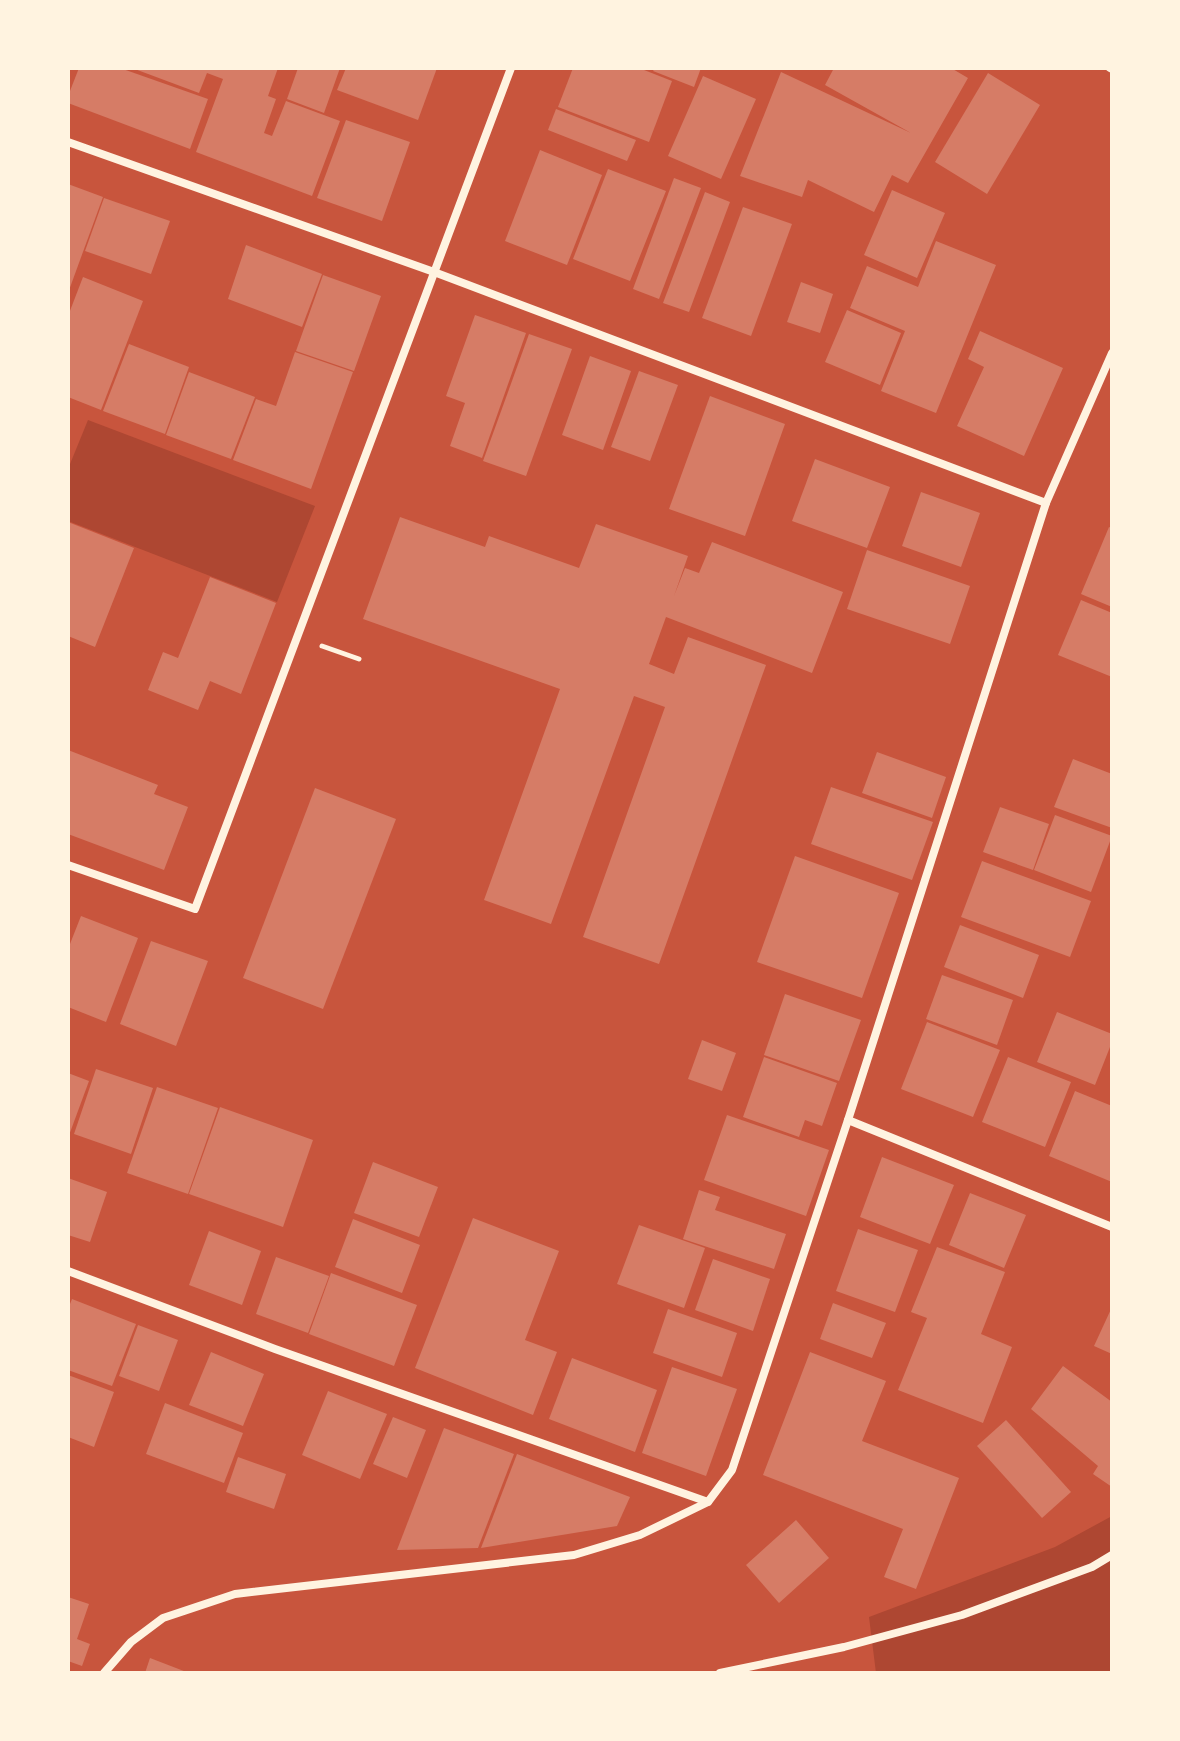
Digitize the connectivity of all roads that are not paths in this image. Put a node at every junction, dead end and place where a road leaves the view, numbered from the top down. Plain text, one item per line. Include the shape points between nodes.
1 (511, 68) edge
2 (68, 142) edge
3 (434, 272) junction
4 (1112, 353) edge
5 (1046, 503) junction
6 (68, 865) edge
7 (848, 1120) junction
8 (1112, 1227) edge
9 (68, 1271) edge
10 (708, 1502) junction
11 (1112, 1555) edge
12 (104, 1673) edge
13 (720, 1673) edge

1 - 3 street
2 - 3 street
3 - 5 street
3 - 6 street via 195,909
4 - 5 street
5 - 7 street
7 - 8 street
7 - 10 street via 732,1470
9 - 10 street
10 - 12 street via 640,1535 574,1555 235,1594 163,1618 131,1642
11 - 13 street via 962,1615

